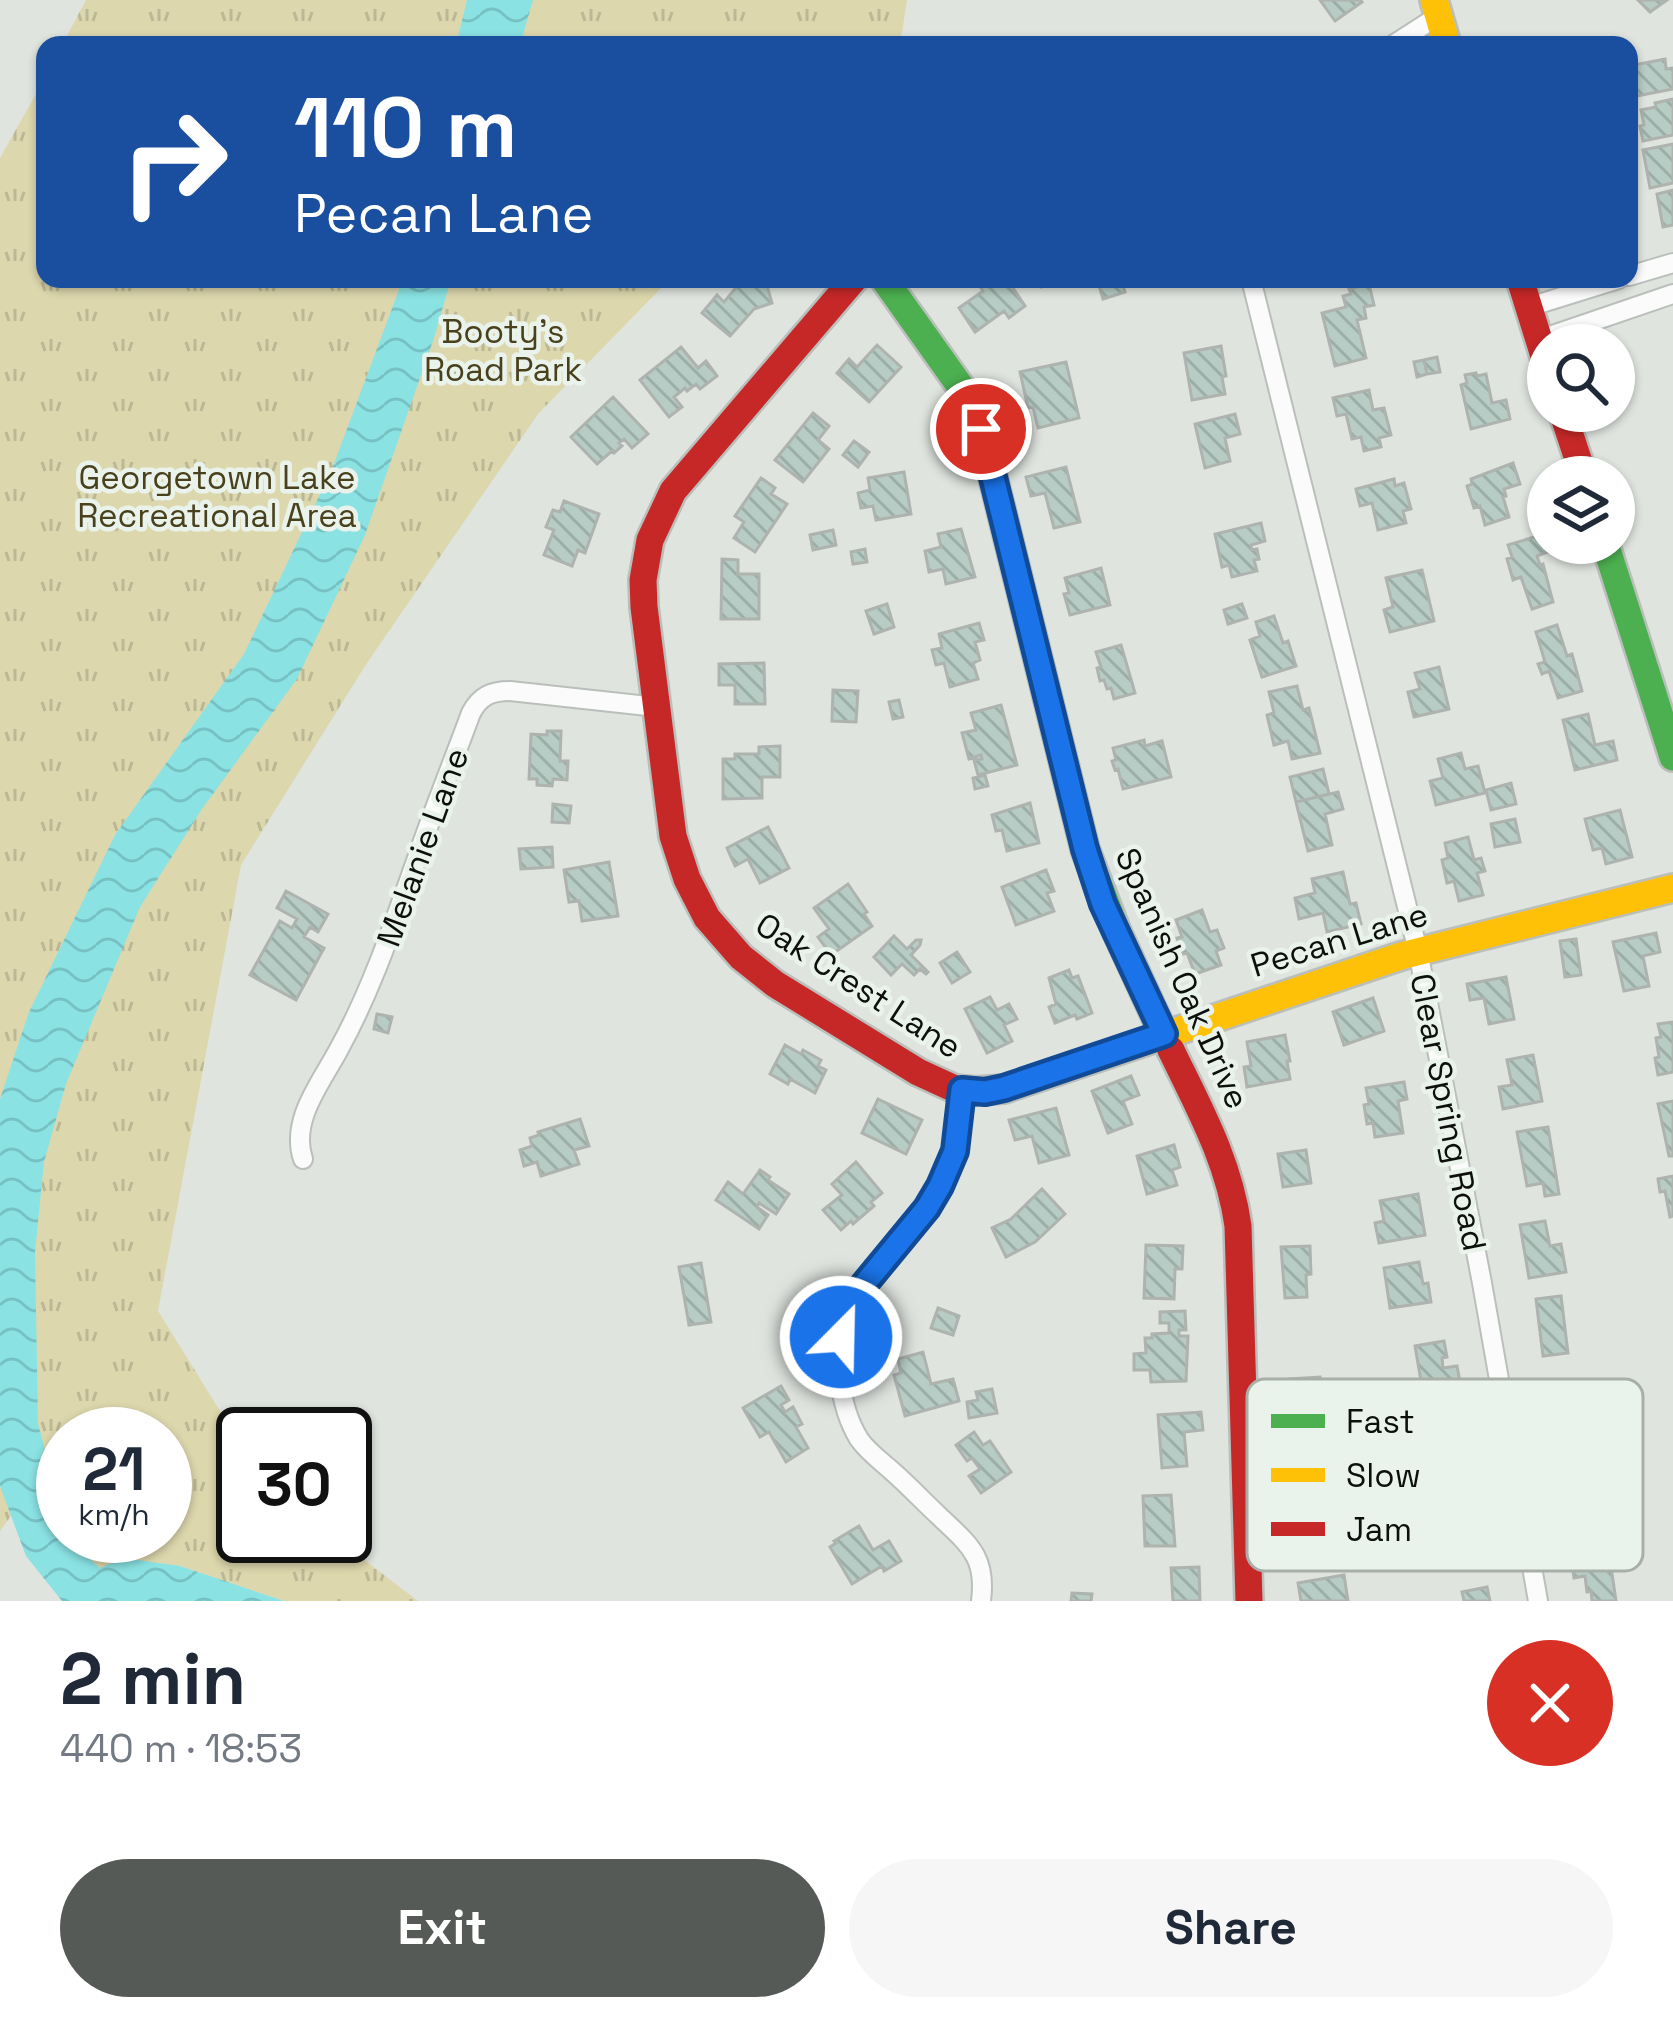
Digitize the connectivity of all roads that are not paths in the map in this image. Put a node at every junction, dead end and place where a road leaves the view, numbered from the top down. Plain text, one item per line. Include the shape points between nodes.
1 (1436, 8) edge
2 (1403, 36) edge
3 (1673, 263) edge
4 (1638, 273) edge
5 (846, 288) edge
6 (890, 288) edge
7 (1253, 288) edge
8 (1523, 288) edge
9 (1590, 288) edge
10 (1673, 294) edge
11 (1529, 307) junction
12 (1534, 324) edge
13 (1585, 324) edge
14 (1612, 564) edge
15 (657, 707) junction
16 (1673, 757) edge
17 (1673, 888) edge
18 (1418, 951) junction
19 (1164, 1034) junction
20 (962, 1090) junction
21 (303, 1159) dead end
22 (1499, 1379) edge
23 (1247, 1520) edge
24 (1249, 1571) edge
25 (1533, 1571) edge
26 (981, 1601) edge
27 (1250, 1601) edge
28 (1538, 1601) edge

1 - 2 street
3 - 4 street
5 - 15 street, Oak Crest Lane via 660,515 644,580
6 - 19 street, Spanish Oak Drive via 965,393 981,429 1085,849
7 - 18 street, Clear Spring Road
8 - 11 street
9 - 11 street
10 - 13 street
11 - 12 street
14 - 16 street
15 - 20 street, Oak Crest Lane via 680,865 726,943 760,973
15 - 21 street, Melanie Lane via 510,691 478,702 379,968 304,1113
17 - 18 street, Pecan Lane
18 - 19 street, Pecan Lane
18 - 22 street, Clear Spring Road
19 - 20 street, Pecan Lane via 1004,1088
19 - 23 street, Spanish Oak Drive via 1235,1197
20 - 26 street, Oak Crest Lane via 951,1163 927,1208 857,1293 838,1361 859,1438 970,1545 982,1574
24 - 27 street, Spanish Oak Drive
25 - 28 street, Clear Spring Road

